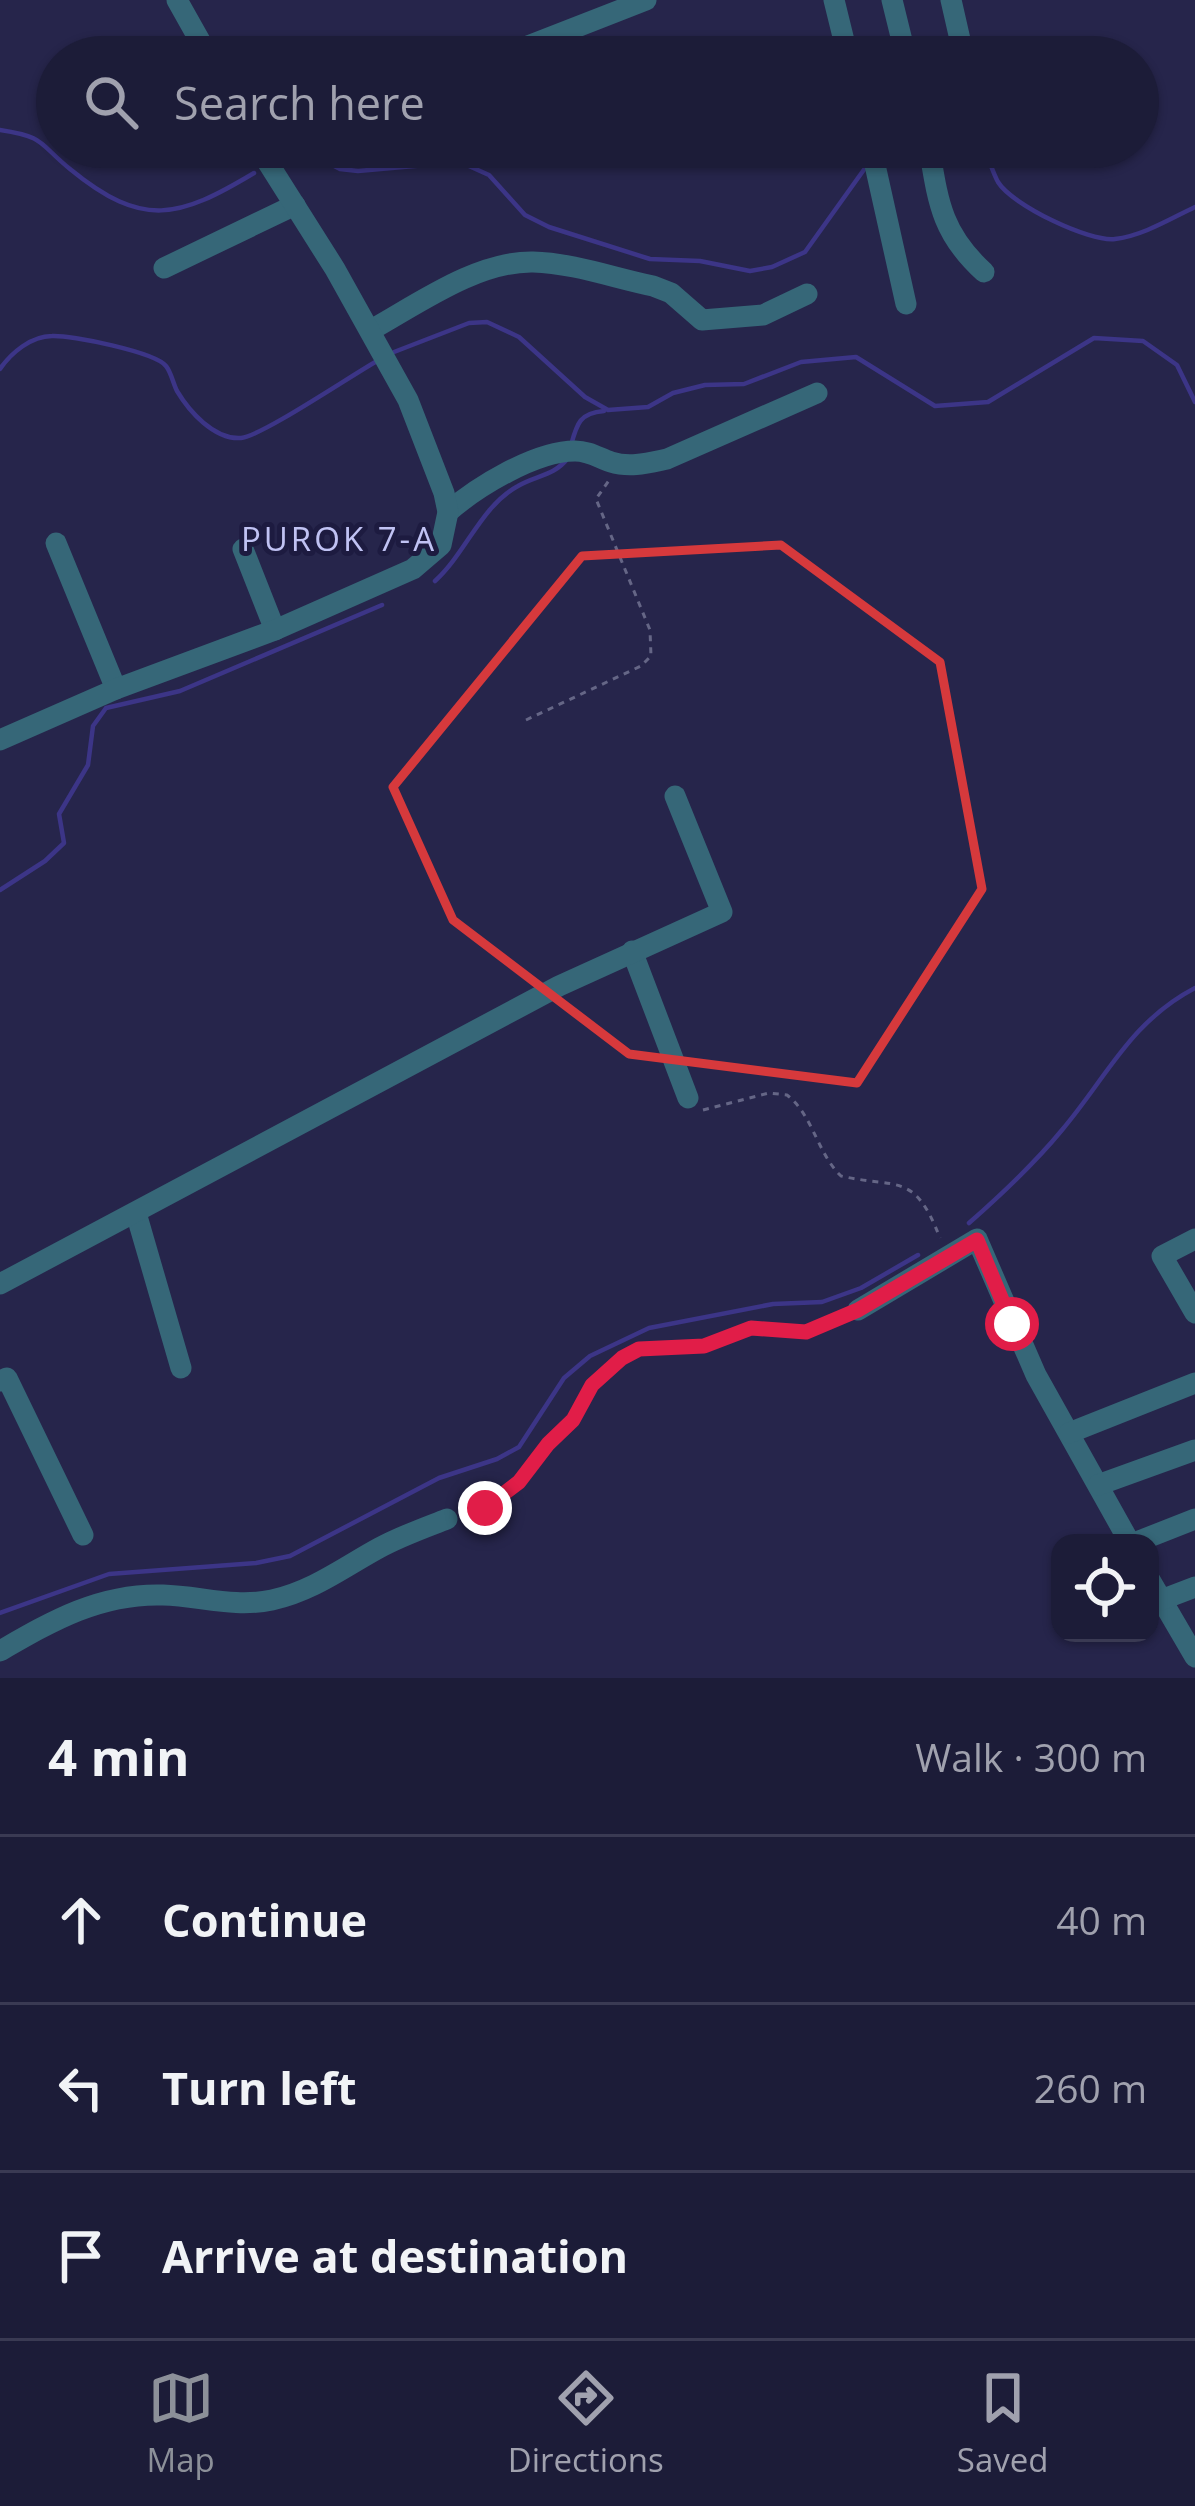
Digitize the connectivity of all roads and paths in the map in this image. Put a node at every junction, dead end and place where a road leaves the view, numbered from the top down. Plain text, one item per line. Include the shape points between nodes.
1 (177, 0) edge
2 (646, 0) edge
3 (834, 0) edge
4 (892, 0) edge
5 (951, 0) edge
6 (197, 36) edge
7 (554, 36) edge
8 (843, 36) edge
9 (901, 36) edge
10 (959, 36) edge
11 (274, 168) edge
12 (877, 168) edge
13 (933, 168) edge
14 (295, 205) junction
15 (164, 268) dead end
16 (984, 272) dead end
17 (807, 294) dead end
18 (907, 304) dead end
19 (371, 330) junction
20 (817, 393) dead end
21 (623, 465) junction
22 (448, 512) junction
23 (56, 543) dead end
24 (243, 549) dead end
25 (275, 630) junction
26 (116, 689) junction
27 (526, 719) dead end
28 (0, 740) edge
29 (674, 796) dead end
30 (632, 951) junction
31 (688, 1098) joint
32 (136, 1213) junction
33 (1195, 1240) edge
34 (948, 1257) junction
35 (0, 1283) edge
36 (858, 1310) joint
37 (1195, 1312) edge
38 (181, 1368) dead end
39 (0, 1381) edge
40 (1195, 1383) edge
41 (1070, 1433) junction
42 (1195, 1450) edge
43 (1098, 1485) junction
44 (447, 1519) joint
45 (1195, 1519) edge
46 (1127, 1534) edge
47 (1156, 1534) edge
48 (82, 1535) dead end
49 (1195, 1587) edge
50 (1159, 1590) edge
51 (1159, 1597) edge
52 (0, 1652) edge
53 (1195, 1657) edge

1 - 6 street
2 - 7 street
3 - 8 street
4 - 9 street
5 - 10 street
11 - 14 street
12 - 18 street
13 - 16 street via 945,223
14 - 15 street
14 - 19 street
17 - 19 street via 764,316 702,320 653,286 532,262 477,276
19 - 22 street via 409,400
20 - 21 street via 667,459
21 - 22 street via 574,451 553,455 486,484
21 - 27 path via 596,499 650,630 651,656
22 - 25 street via 431,557
23 - 26 street
24 - 25 street
25 - 26 street
26 - 28 street
29 - 30 street via 722,912
30 - 31 street
30 - 32 street
31 - 34 path via 708,1111 787,1095 841,1176 888,1180 914,1192
32 - 35 street
32 - 38 street
33 - 37 street via 1162,1256
34 - 36 street
34 - 41 street via 977,1240
36 - 44 path via 806,1332 751,1328 704,1346 639,1349 604,1372 573,1420 502,1497
39 - 48 street via 7,1378
40 - 41 street
41 - 43 street
42 - 43 street
43 - 46 street
44 - 52 street via 276,1600 105,1601 61,1615
45 - 47 street
49 - 50 street
51 - 53 street

